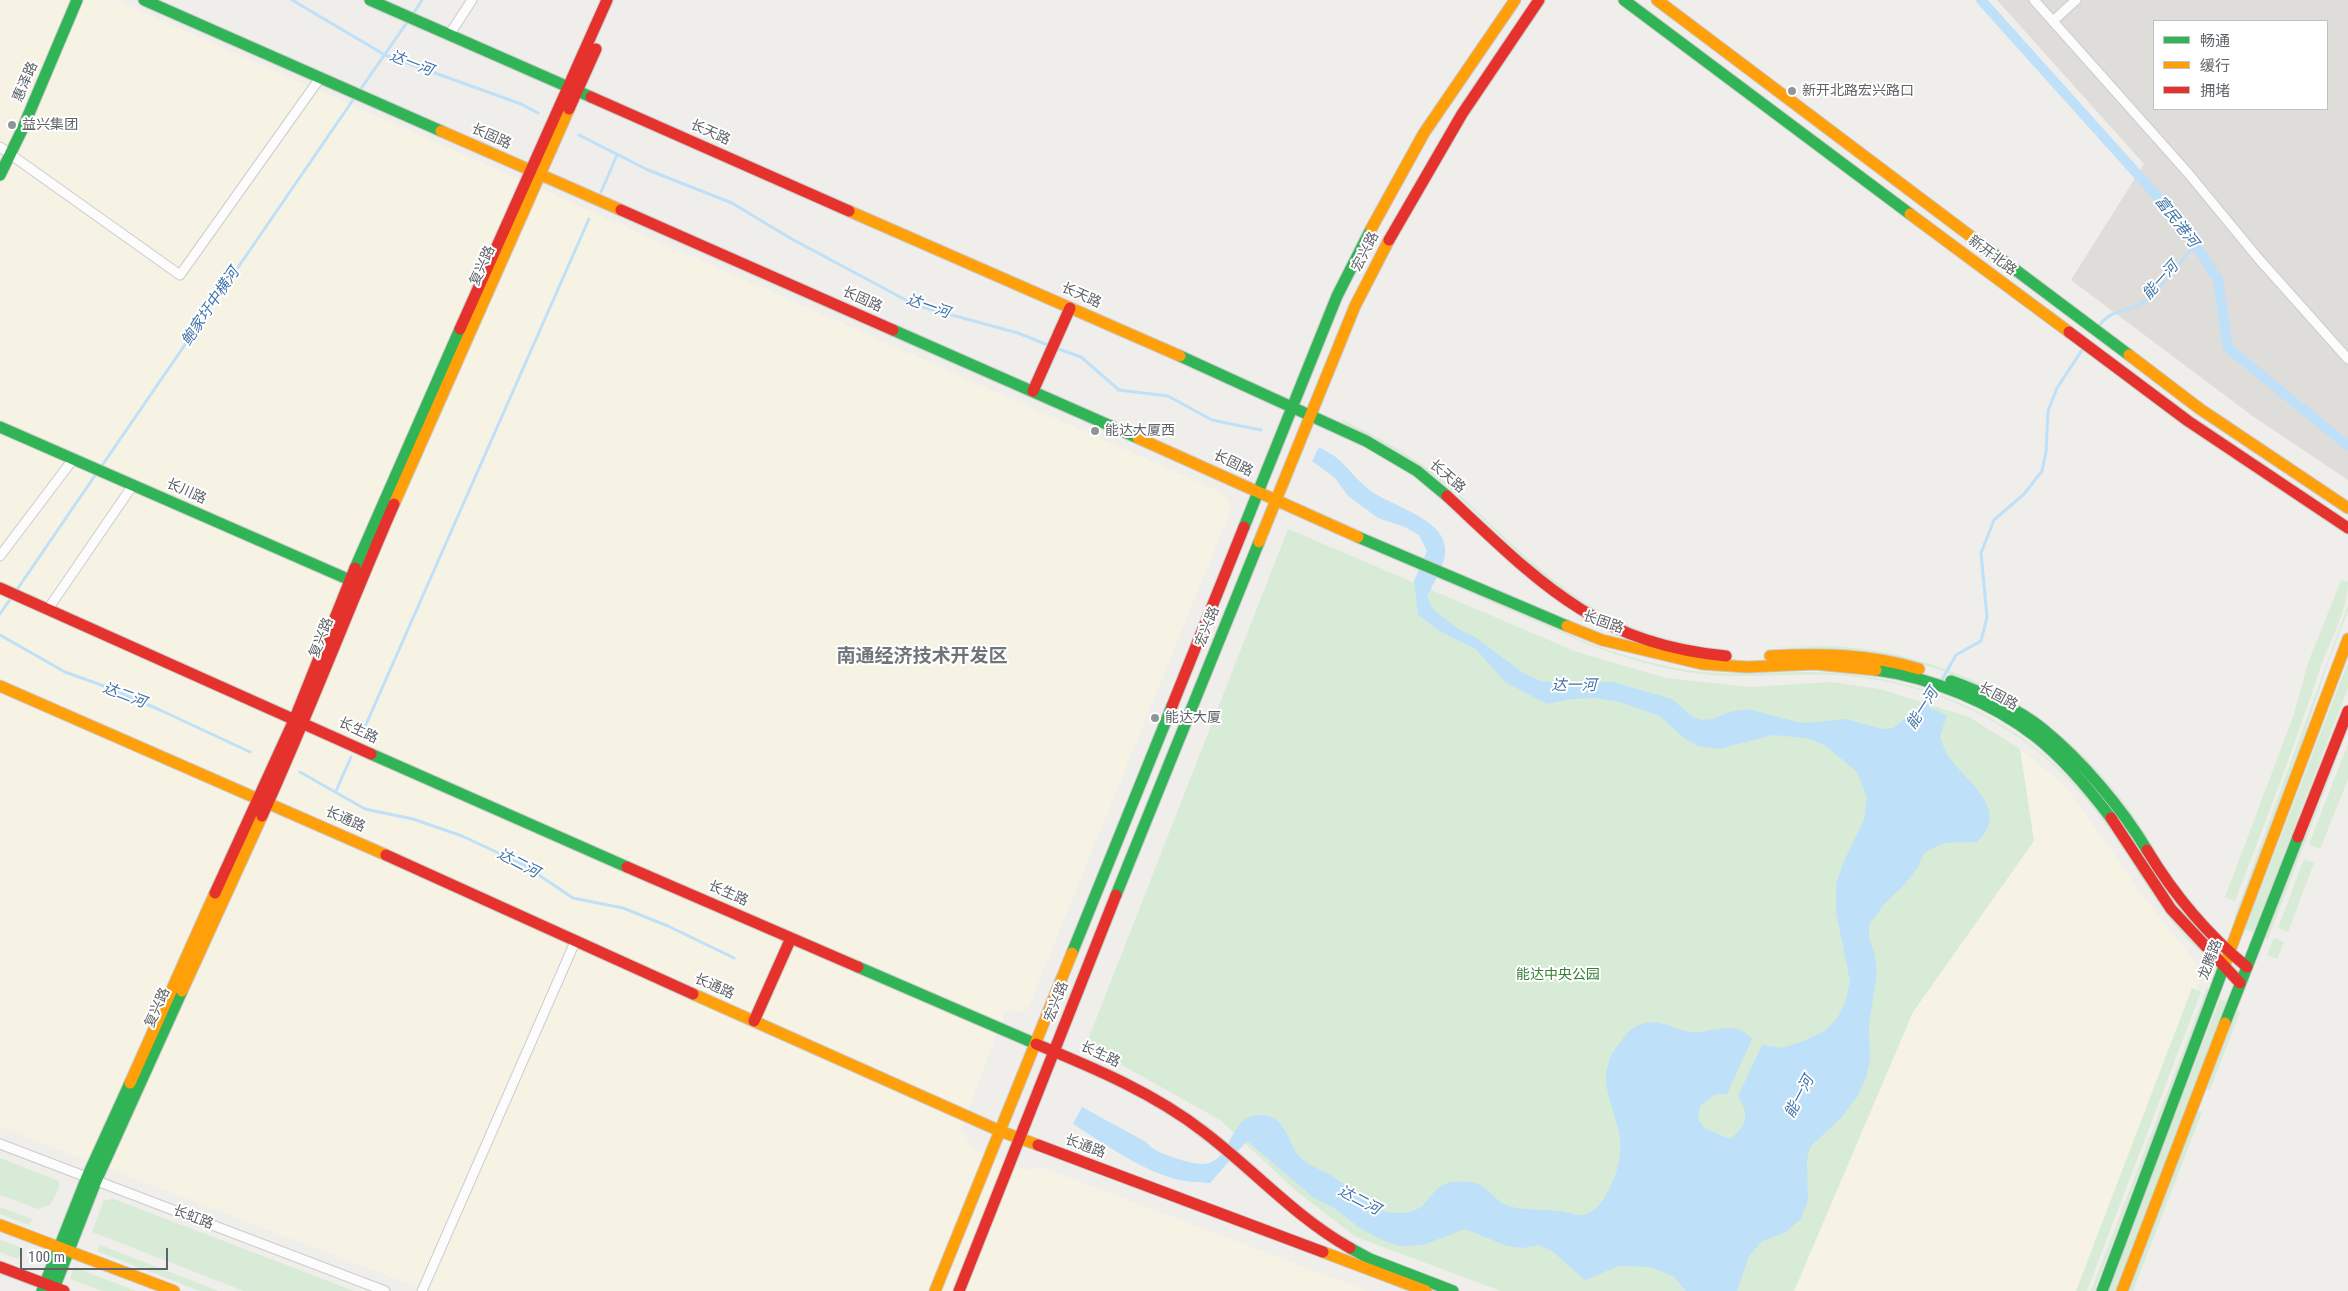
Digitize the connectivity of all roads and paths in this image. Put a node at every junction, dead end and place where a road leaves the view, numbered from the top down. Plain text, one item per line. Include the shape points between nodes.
1 (77, 0) edge
2 (144, 0) edge
3 (472, 0) edge
4 (607, 0) edge
5 (617, 0) edge
6 (1515, 0) edge
7 (1539, 0) edge
8 (1624, 0) edge
9 (1658, 0) edge
10 (2034, 0) edge
11 (2076, 0) edge
12 (374, 1) edge
13 (2053, 21) junction
14 (449, 35) junction
15 (320, 78) junction
16 (572, 89) junction
17 (0, 147) edge
18 (10, 154) junction
19 (534, 173) junction
20 (0, 175) edge
21 (1070, 308) junction
22 (2348, 358) edge
23 (1033, 392) junction
24 (1293, 405) junction
25 (1313, 414) junction
26 (0, 427) edge
27 (74, 458) junction
28 (133, 485) junction
29 (1259, 493) junction
30 (1275, 500) junction
31 (2348, 508) edge
32 (2348, 528) edge
33 (0, 556) edge
34 (355, 582) junction
35 (0, 588) edge
36 (48, 609) junction
37 (2348, 639) edge
38 (1749, 657) joint
39 (0, 686) edge
40 (2348, 710) edge
41 (300, 720) junction
42 (263, 801) junction
43 (791, 938) junction
44 (575, 942) junction
45 (2230, 953) junction
46 (2224, 967) junction
47 (2247, 967) junction
48 (2240, 983) junction
49 (754, 1021) junction
50 (1036, 1043) junction
51 (1053, 1050) junction
52 (1000, 1131) junction
53 (1020, 1138) junction
54 (0, 1144) edge
55 (92, 1179) junction
56 (0, 1225) edge
57 (63, 1249) junction
58 (0, 1266) edge
59 (52, 1289) edge
60 (174, 1291) edge
61 (385, 1291) edge
62 (422, 1291) edge
63 (935, 1291) edge
64 (959, 1291) edge
65 (1426, 1291) edge
66 (1454, 1291) edge
67 (2102, 1291) edge
68 (2122, 1291) edge

1 - 18 street, 惠泽路
2 - 15 street, 长固路
3 - 14 street
4 - 16 street, 复兴路
5 - 16 street, 复兴路
6 - 24 street, 宏兴路 via 1424,133 1370,231 1336,296
7 - 25 street, 宏兴路 via 1462,114 1403,214 1355,306
8 - 32 street, 新开北路 via 2188,421
9 - 31 street, 新开北路 via 2200,409
10 - 13 street
11 - 13 street
12 - 14 street, 长天路
13 - 22 street
14 - 16 street, 长天路
15 - 18 street via 180,275
15 - 19 street, 长固路
16 - 19 street, 复兴路
16 - 21 street, 长天路
17 - 18 street
18 - 20 street, 惠泽路
19 - 23 street, 长固路
19 - 34 street, 复兴路
21 - 23 street
21 - 24 street, 长天路
23 - 29 street, 长固路
24 - 25 street, 长天路
24 - 29 street, 宏兴路
25 - 30 street, 宏兴路
25 - 38 street, 长天路 via 1375,444 1428,479 1535,576 1571,604 1604,623 1652,642 1710,655
26 - 27 street, 长川路
27 - 28 street, 长川路
27 - 33 street
28 - 34 street, 长川路
28 - 36 street
29 - 30 street, 长固路
29 - 50 street, 宏兴路
30 - 46 street, 长固路 via 1418,564 1602,640 1680,660 1747,666 1815,664 1907,674 1956,692 2001,714 2036,737 2075,774 2110,817 2171,909
30 - 51 street, 宏兴路
34 - 41 street, 复兴路
35 - 36 street, 长生路
36 - 41 street, 长生路
37 - 45 street, 龙腾路
38 - 45 street, 长固路 via 1805,654 1867,656 1906,665 1978,691 2042,728 2085,770 2130,822 2166,882
39 - 42 street, 长通路
40 - 47 street
41 - 42 street, 复兴路
41 - 43 street, 长生路 via 395,765
42 - 44 street, 长通路
42 - 55 street, 复兴路
43 - 49 street
43 - 50 street, 长生路
44 - 49 street, 长通路
44 - 62 street
45 - 46 street, 龙腾路
45 - 47 street, 长固路
46 - 48 street, 长固路
46 - 67 street, 龙腾路
47 - 48 street
48 - 68 street
49 - 52 street, 长通路
50 - 51 street, 长生路
50 - 52 street, 宏兴路
51 - 53 street, 宏兴路
51 - 66 street, 长生路 via 1173,1109 1223,1146 1306,1219 1343,1244 1370,1259
52 - 53 street, 长通路
52 - 63 street, 宏兴路
53 - 64 street, 宏兴路
53 - 65 street, 长通路
54 - 55 street, 长虹路
55 - 57 street, 复兴路
55 - 61 street, 长虹路
56 - 57 street
57 - 59 street, 复兴路
57 - 60 street
58 - 59 street

